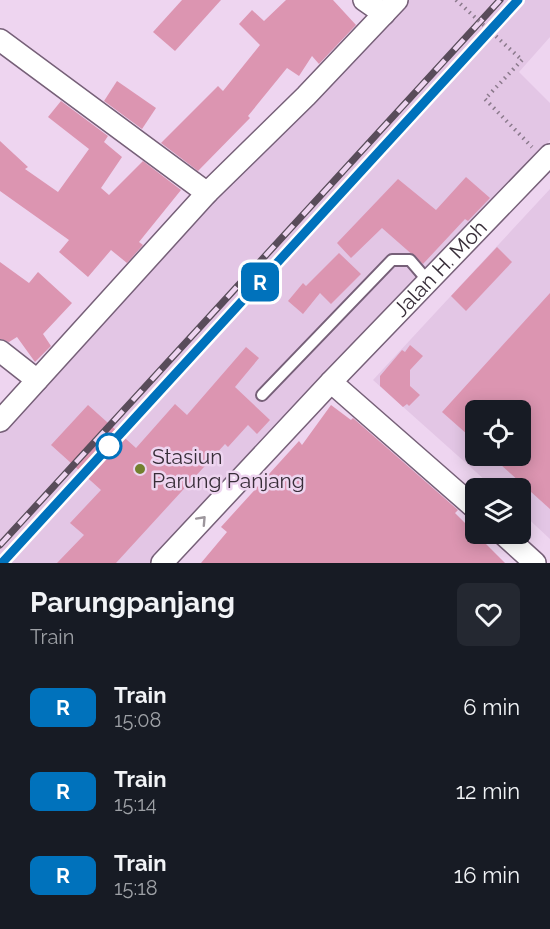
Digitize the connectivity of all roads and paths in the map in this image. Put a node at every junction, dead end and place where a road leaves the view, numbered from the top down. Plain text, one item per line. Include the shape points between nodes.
1 (364, 0) edge
2 (456, 0) edge
3 (390, 7) edge
4 (0, 40) edge
5 (548, 158) edge
6 (207, 193) junction
7 (428, 280) junction
8 (0, 351) edge
9 (37, 380) junction
10 (331, 382) junction
11 (262, 395) dead end
12 (0, 421) edge
13 (465, 499) edge
14 (514, 544) edge
15 (162, 563) edge
16 (535, 563) edge

1 - 3 street
2 - 5 path, bridge via 522,60 485,99
3 - 6 street
4 - 6 street
5 - 7 street, Jalan H. Moh
6 - 9 street
7 - 10 street, Jalan H. Moh
7 - 11 lane via 410,260 392,260
8 - 9 street
9 - 12 street
10 - 13 street
15 -> 10 street, Jalan H. Moh
14 - 16 street

